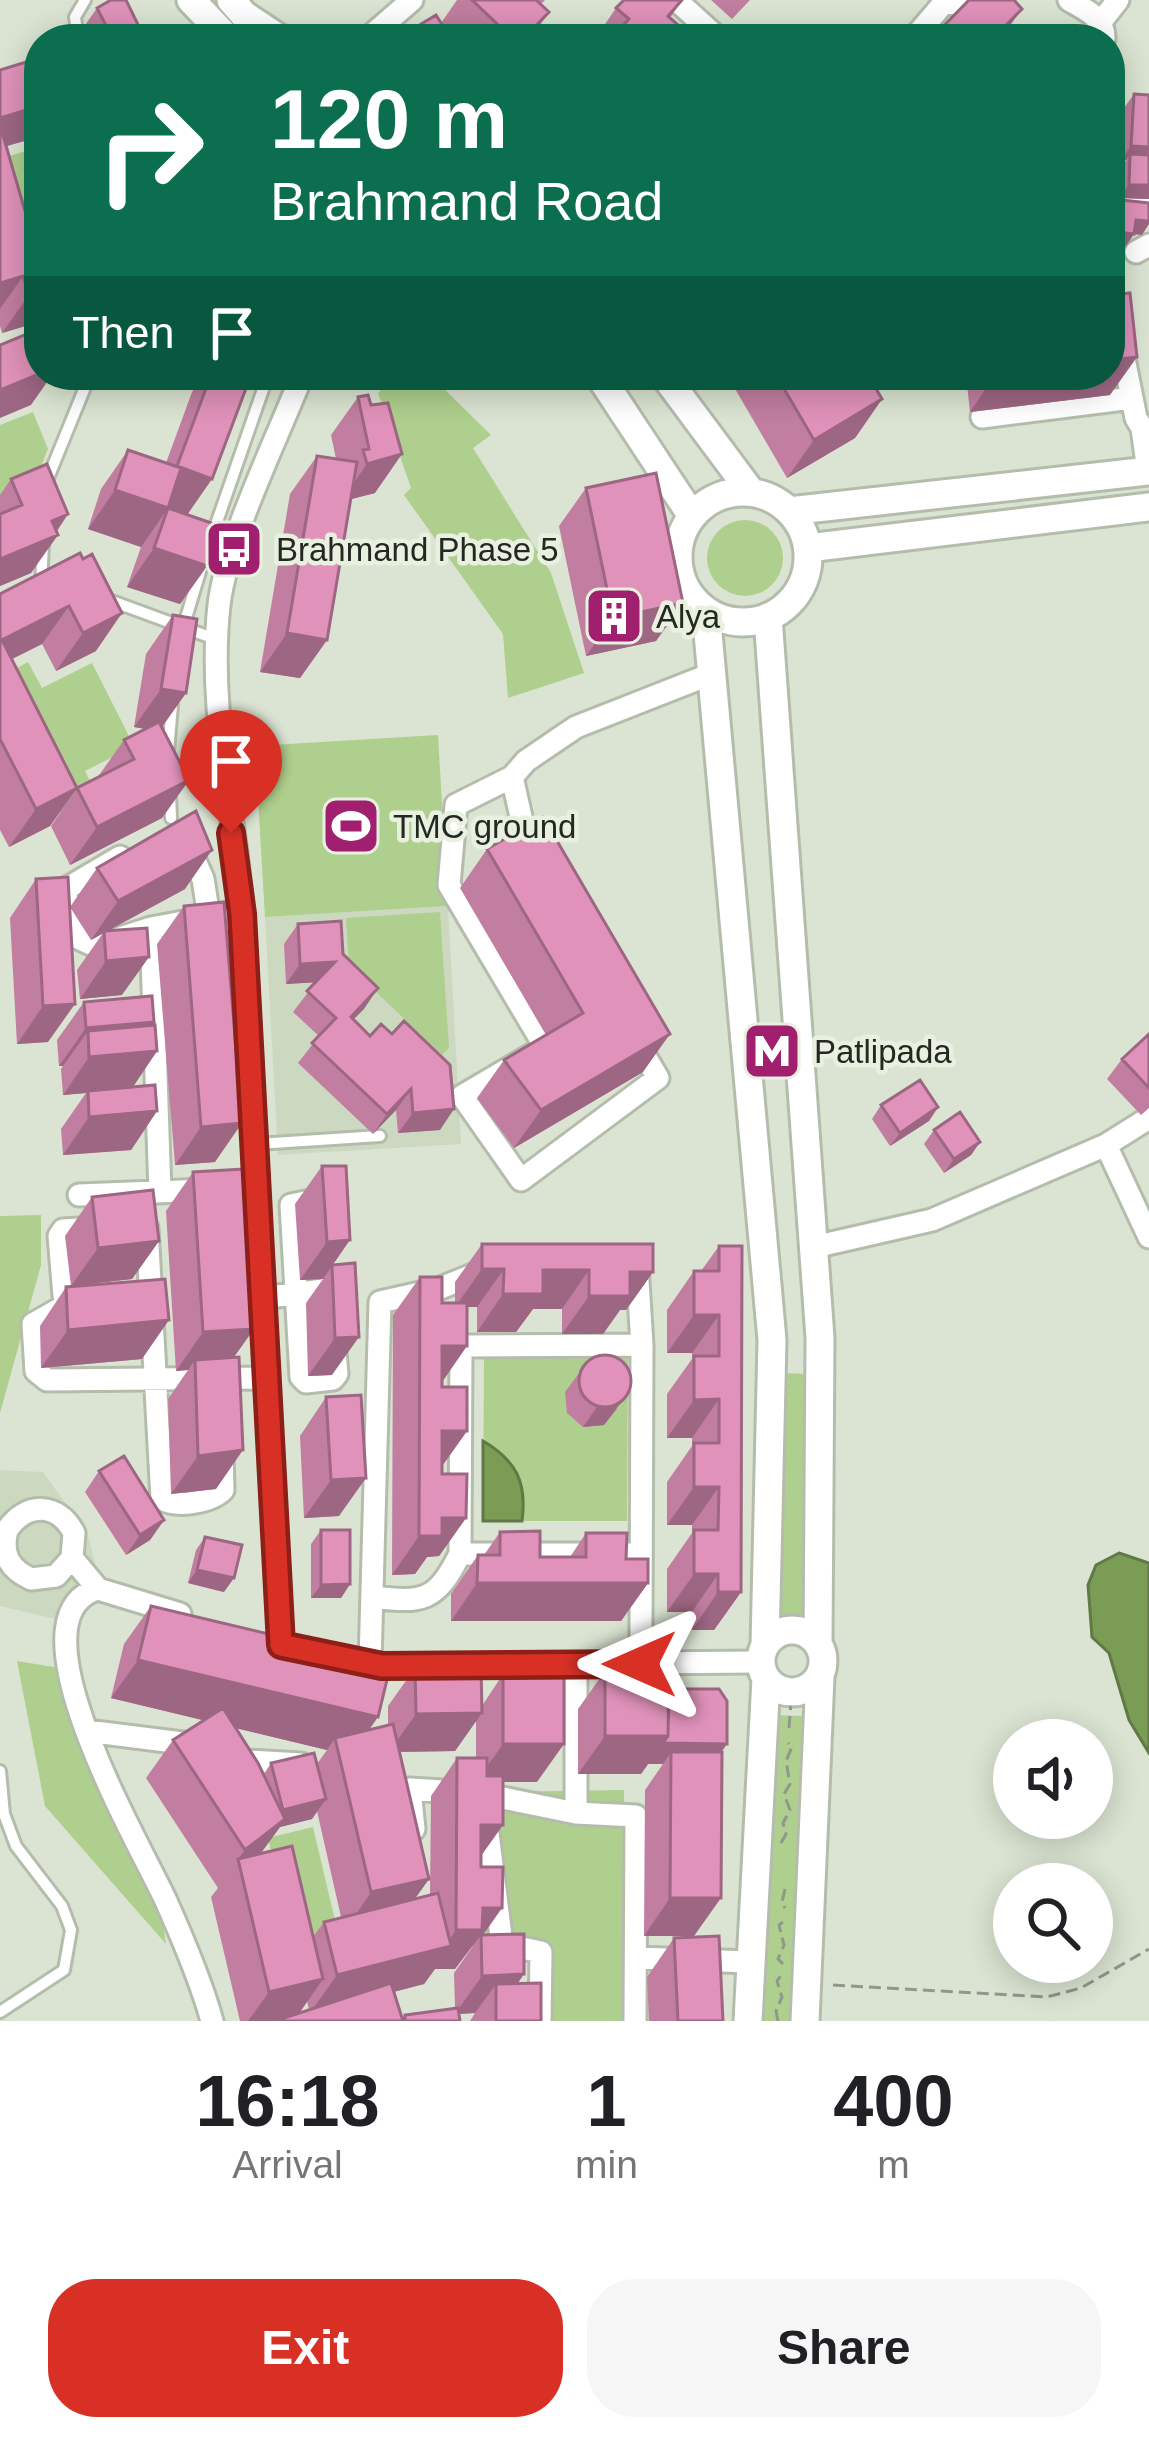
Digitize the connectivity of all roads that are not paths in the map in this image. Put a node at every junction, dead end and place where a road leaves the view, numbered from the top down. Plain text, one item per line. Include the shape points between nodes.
1 (190, 0) edge
2 (412, 0) edge
3 (676, 0) edge
4 (1069, 0) edge
5 (234, 23) edge
6 (384, 24) edge
7 (702, 24) edge
8 (926, 24) edge
9 (984, 24) edge
10 (1095, 24) edge
11 (1125, 369) edge
12 (84, 390) edge
13 (263, 390) edge
14 (296, 390) edge
15 (609, 390) edge
16 (675, 390) edge
17 (1134, 408) junction
18 (982, 417) dead end
19 (1144, 472) edge
20 (751, 492) junction
21 (44, 504) edge
22 (1149, 507) edge
23 (789, 511) junction
24 (692, 516) junction
25 (43, 537) edge
26 (808, 548) junction
27 (65, 583) edge
28 (41, 586) junction
29 (21, 596) edge
30 (104, 598) edge
31 (706, 611) junction
32 (768, 617) junction
33 (182, 629) junction
34 (217, 639) junction
35 (179, 650) edge
36 (711, 674) junction
37 (173, 692) edge
38 (512, 777) junction
39 (171, 818) edge
40 (533, 869) edge
41 (242, 914) junction
42 (209, 917) junction
43 (151, 928) junction
44 (624, 1021) edge
45 (798, 1027) junction
46 (746, 1036) junction
47 (1149, 1118) edge
48 (380, 1136) dead end
49 (253, 1144) junction
50 (1106, 1145) junction
51 (256, 1188) junction
52 (152, 1192) junction
53 (79, 1195) dead end
54 (147, 1224) junction
55 (326, 1226) edge
56 (1149, 1237) edge
57 (814, 1247) junction
58 (617, 1266) edge
59 (504, 1271) edge
60 (297, 1293) junction
61 (262, 1298) junction
62 (131, 1299) junction
63 (70, 1302) junction
64 (820, 1338) junction
65 (772, 1340) junction
66 (642, 1345) junction
67 (264, 1378) junction
68 (153, 1379) junction
69 (220, 1401) junction
70 (460, 1554) junction
71 (641, 1554) junction
72 (72, 1558) dead end
73 (98, 1589) junction
74 (372, 1597) junction
75 (212, 1624) edge
76 (258, 1638) edge
77 (818, 1644) junction
78 (764, 1662) junction
79 (576, 1664) junction
80 (640, 1664) junction
81 (820, 1677) junction
82 (87, 1731) junction
83 (325, 1766) dead end
84 (0, 1771) edge
85 (483, 1794) junction
86 (576, 1813) junction
87 (416, 1852) edge
88 (637, 1958) junction
89 (750, 1962) junction
90 (0, 2012) edge
91 (212, 2021) edge
92 (540, 2021) edge
93 (635, 2021) edge
94 (748, 2021) edge
95 (805, 2021) edge

1 - 5 street
2 - 6 street
3 - 7 street
4 - 10 street
8 - 9 street via 943,4 956,2
11 - 17 street
12 - 21 lane
13 - 33 lane
14 - 34 street via 234,549
15 - 24 street
16 - 20 street
17 - 18 street
17 - 19 street via 1131,430
19 - 23 street
20 - 23 street
20 - 24 street via 729,493
22 - 26 street
23 - 26 street
24 - 31 street via 677,556 680,577
25 - 28 lane
26 - 32 street via 800,590
27 - 28 lane
28 - 29 lane
30 - 33 lane
31 - 32 street via 726,620
31 - 36 street
32 - 45 street
33 - 34 lane
33 - 35 lane
34 - 41 street via 219,751
36 - 38 street via 576,728
36 - 46 street
37 - 39 lane
38 - 40 street
38 - 44 street via 456,805 449,885 545,1047 462,1096 521,1180 658,1078
41 - 42 street
41 - 49 street
42 - 43 street
42 - 43 street via 202,879 177,830 64,890 86,945
43 - 52 street via 144,1016
45 - 46 street
45 - 57 street
46 - 65 street
47 - 50 street
48 - 49 lane
49 - 51 street
50 - 56 street
50 - 57 street via 932,1220
51 - 52 street
51 - 61 street
52 - 53 street
52 - 54 street
54 - 62 street
54 - 63 street via 63,1230
55 - 60 street via 320,1199 291,1205
57 - 64 street
58 - 66 street via 640,1265
59 - 74 street via 380,1302
60 - 60 street via 330,1278 333,1379 302,1377
60 - 61 street
61 - 67 street
62 - 63 street
62 - 68 street
63 - 68 street via 33,1324 36,1371 47,1380
64 - 65 street
64 - 77 street
65 - 78 street
66 - 70 street via 461,1346
66 - 71 street
67 - 69 street
67 - 76 street via 292,1647
68 - 69 street
68 - 69 street via 162,1499 169,1504 223,1490
70 - 71 street
70 - 74 street via 443,1587 414,1602
71 - 80 street
72 - 73 street
73 - 75 street
73 - 82 street via 84,1593 67,1617 64,1646
74 - 79 street via 358,1661
77 - 78 street via 794,1630 778,1633
77 - 81 street
78 - 80 street
78 - 81 street via 780,1691 798,1693
78 - 89 street
79 - 80 street
79 - 86 street
81 - 95 street
82 - 83 street via 201,1745 232,1769
82 - 91 street
84 - 90 lane via 16,1846 71,1930 64,1970
85 - 86 street
85 - 87 street via 410,1789
85 - 92 street via 502,1944 541,1952
86 - 88 street via 636,1816
88 - 89 street
88 - 93 street
89 - 94 street

